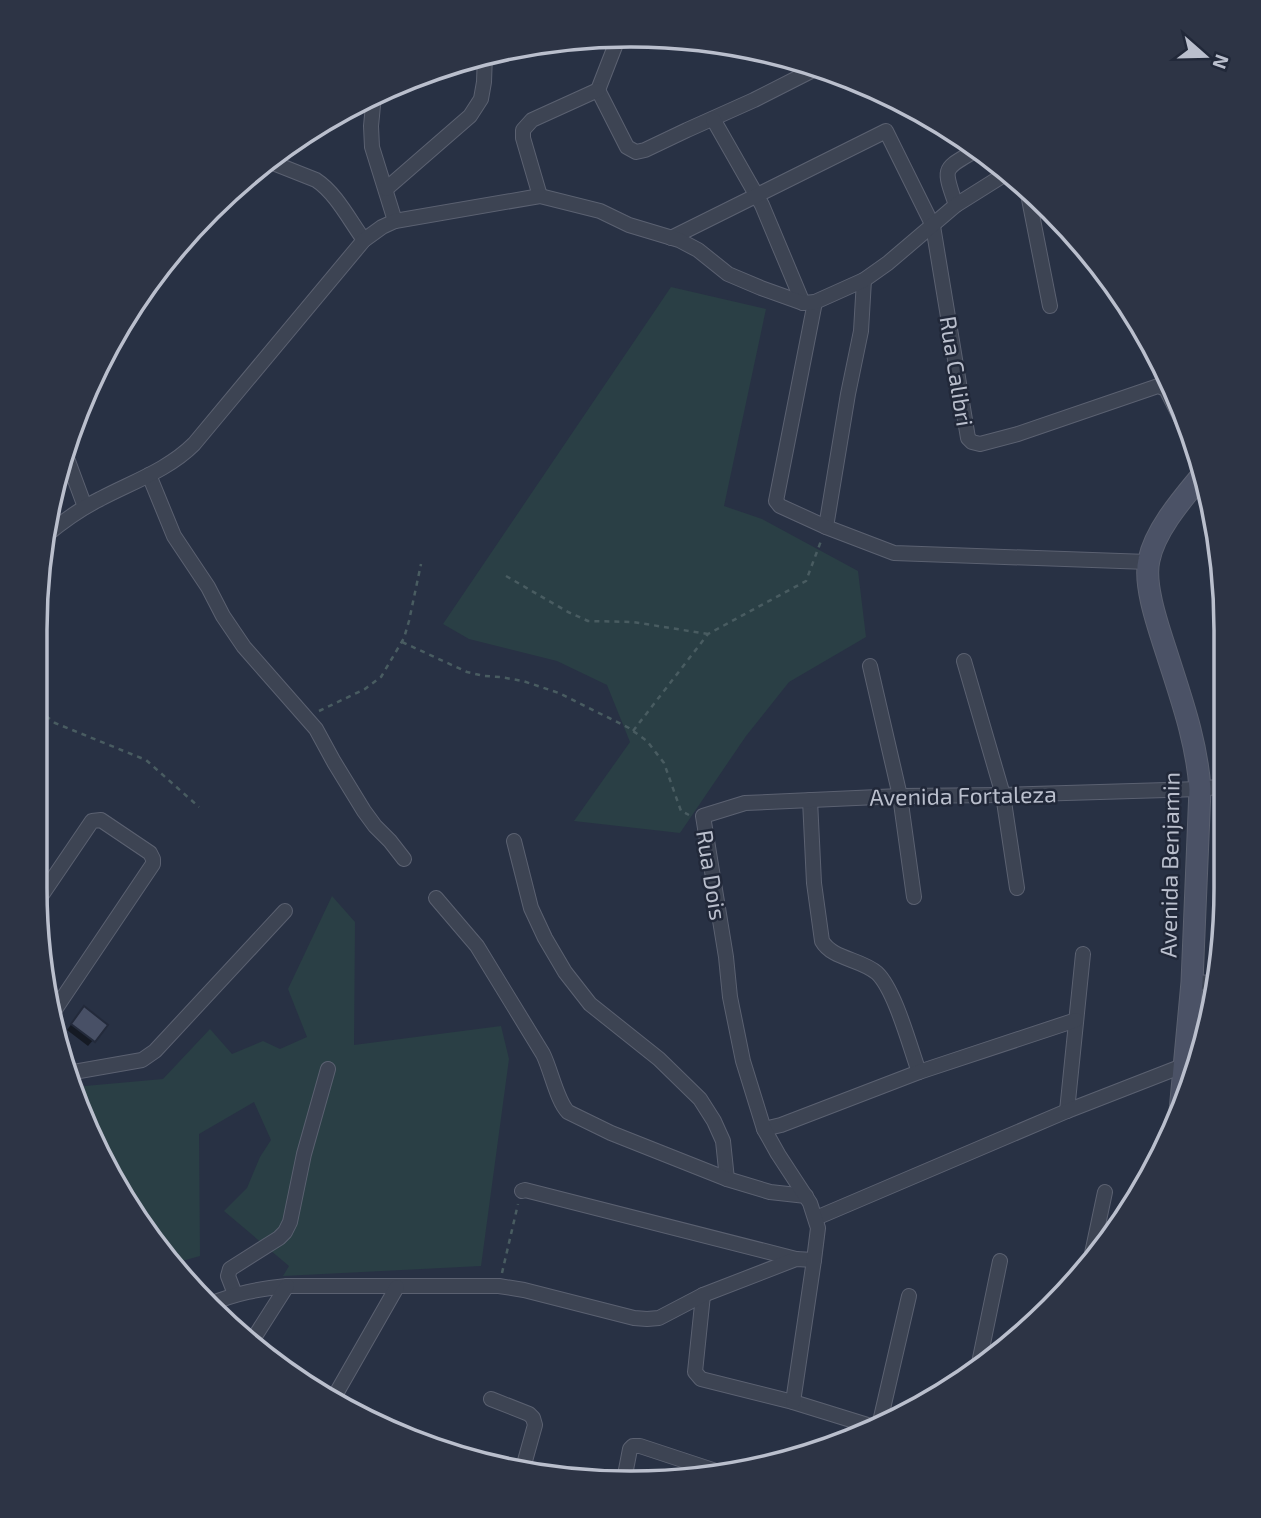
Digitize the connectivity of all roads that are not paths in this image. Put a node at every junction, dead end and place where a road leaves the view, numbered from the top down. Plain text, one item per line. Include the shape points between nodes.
1 (615, 47) edge
2 (485, 66) edge
3 (805, 74) edge
4 (598, 90) junction
5 (373, 107) edge
6 (713, 119) junction
7 (968, 155) edge
8 (278, 166) edge
9 (998, 178) edge
10 (386, 189) junction
11 (540, 196) junction
12 (756, 196) junction
13 (956, 205) junction
14 (1030, 206) edge
15 (395, 222) junction
16 (933, 226) junction
17 (671, 238) junction
18 (364, 240) junction
19 (864, 280) junction
20 (809, 303) junction
21 (1050, 306) dead end
22 (1160, 386) edge
23 (70, 469) edge
24 (149, 475) junction
25 (1195, 484) edge
26 (85, 507) junction
27 (56, 527) edge
28 (826, 527) junction
29 (1148, 562) junction
30 (964, 662) dead end
31 (870, 666) dead end
32 (1214, 787) edge
33 (1200, 789) junction
34 (1003, 795) junction
35 (900, 796) junction
36 (810, 800) junction
37 (703, 817) joint
38 (514, 841) dead end
39 (404, 859) dead end
40 (47, 887) edge
41 (1017, 888) dead end
42 (914, 897) dead end
43 (436, 898) dead end
44 (285, 911) dead end
45 (1083, 954) dead end
46 (1203, 983) edge
47 (59, 1004) edge
48 (1076, 1020) junction
49 (1185, 1065) junction
50 (328, 1069) dead end
51 (1184, 1070) edge
52 (77, 1071) edge
53 (919, 1072) junction
54 (1067, 1111) junction
55 (764, 1129) junction
56 (727, 1179) junction
57 (522, 1191) road end
58 (1105, 1192) dead end
59 (806, 1196) junction
60 (816, 1219) junction
61 (1095, 1241) edge
62 (796, 1259) junction
63 (814, 1260) junction
64 (1000, 1261) dead end
65 (287, 1286) junction
66 (397, 1287) junction
67 (235, 1294) junction
68 (703, 1295) junction
69 (909, 1296) dead end
70 (219, 1301) edge
71 (256, 1334) edge
72 (981, 1354) edge
73 (336, 1391) edge
74 (491, 1399) dead end
75 (793, 1402) junction
76 (881, 1414) edge
77 (862, 1422) edge
78 (525, 1461) edge
79 (702, 1466) edge
80 (626, 1471) edge

1 - 4 street
2 - 10 street via 481,99 470,116
3 - 6 street
4 - 6 street via 627,147 636,152
4 - 11 street via 532,120 523,130
5 - 10 street via 372,147
6 - 12 street
7 - 13 street via 947,170
8 - 18 street via 322,184
9 - 13 street
10 - 15 street
11 - 15 street
11 - 17 street via 600,211
12 - 16 street via 886,131
12 - 17 street
12 - 20 street
13 - 16 street
14 - 21 street
15 - 18 street
16 - 19 street
16 - 22 street, Rua Calibri via 965,429 972,442 1018,434
17 - 20 street via 698,250 728,274
18 - 24 street via 194,444 180,458
19 - 20 street
19 - 28 street via 861,331
20 - 28 street via 776,500
23 - 26 street
24 - 26 street
24 - 39 street via 174,536 223,616 316,729 375,826
25 - 29 street via 1172,511
26 - 27 street
28 - 29 street via 894,553
29 - 33 street, Avenida Benjamin via 1155,612 1189,727
30 - 34 street
31 - 35 street
32 - 33 street, Avenida Fortaleza
33 - 34 street, Avenida Fortaleza
33 - 46 street, Avenida Benjamin
34 - 35 street, Avenida Fortaleza
34 - 41 street
35 - 36 street, Avenida Fortaleza
35 - 42 street
36 - 37 street, Avenida Fortaleza via 745,803
36 - 53 street via 822,941 831,951 876,972 889,988
37 - 55 street, Rua Dois via 730,997
38 - 56 street via 531,908 565,972 590,1004 700,1099 723,1141
40 - 47 street via 92,821 101,820 153,859
43 - 56 street via 488,962 543,1054 562,1107 611,1133
44 - 52 street via 155,1051 142,1060
45 - 48 street
46 - 49 street, Avenida Benjamin
48 - 53 street
48 - 54 street
49 - 51 street, Avenida Benjamin
49 - 54 street
50 - 67 street via 290,1222 279,1238 230,1269
53 - 55 street
54 - 60 street
55 - 59 street, Rua Dois
56 - 59 street via 770,1192
57 - 62 street
58 - 61 street
59 - 60 street, Rua Dois
60 - 63 street
62 - 63 street
62 - 68 street
63 - 75 street
64 - 72 street
65 - 66 street
65 - 67 street
65 - 71 street
66 - 68 street via 499,1286 647,1319 659,1318
66 - 73 street
67 - 70 street
68 - 75 street via 698,1376
69 - 76 street
74 - 78 street via 533,1418
75 - 77 street
79 - 80 street via 633,1446

